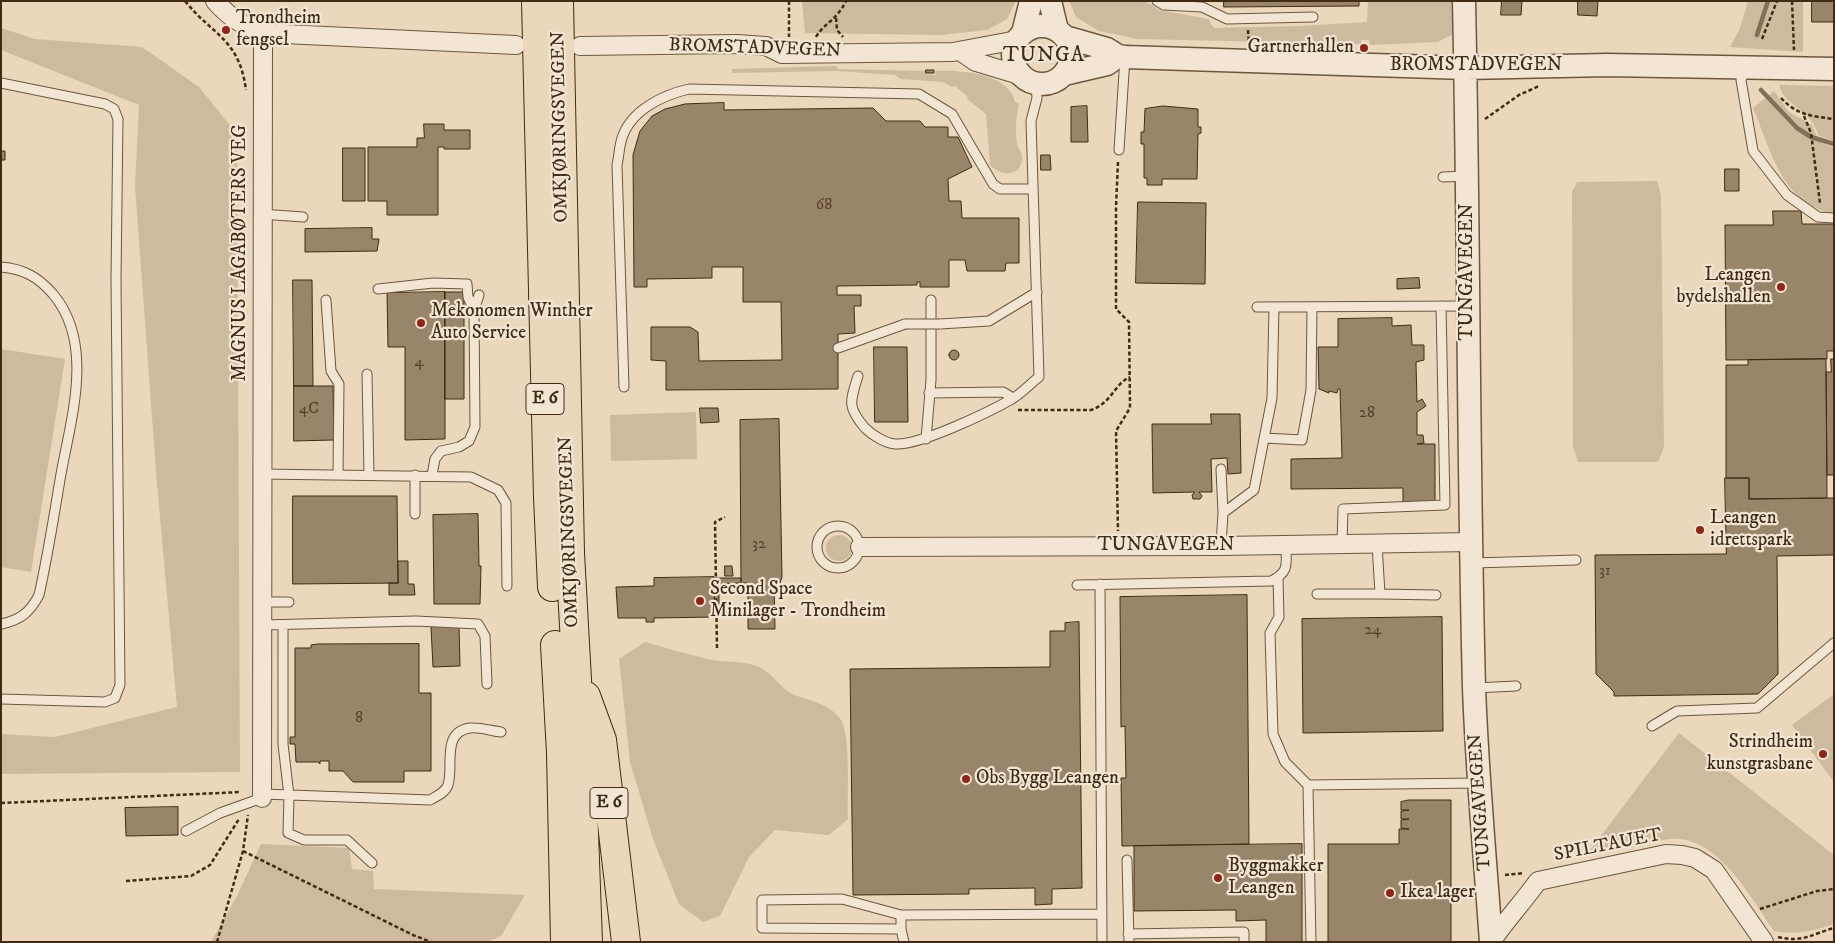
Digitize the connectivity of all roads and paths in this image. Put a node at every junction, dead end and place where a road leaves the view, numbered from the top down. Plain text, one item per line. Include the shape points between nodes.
1 (185, 1) edge
2 (215, 1) edge
3 (536, 1) edge
4 (559, 1) edge
5 (789, 1) edge
6 (846, 1) edge
7 (1031, 1) edge
8 (1050, 1) edge
9 (1157, 1) edge
10 (1464, 1) edge
11 (1777, 1) edge
12 (1792, 1) edge
13 (1313, 17) dead end
14 (836, 18) junction
15 (1248, 30) dead end
16 (263, 33) junction
17 (1061, 34) junction
18 (1020, 36) junction
19 (789, 37) dead end
20 (816, 39) dead end
21 (1762, 39) dead end
22 (846, 40) dead end
23 (516, 45) dead end
24 (580, 46) dead end
25 (1249, 46) dead end
26 (960, 51) junction
27 (1122, 57) junction
28 (1795, 57) dead end
29 (1466, 68) junction
30 (1746, 68) junction
31 (1834, 69) edge
32 (1064, 74) junction
33 (1028, 80) junction
34 (1, 83) edge
35 (1542, 84) dead end
36 (246, 95) dead end
37 (1781, 98) dead end
38 (1483, 109) dead end
39 (1804, 116) junction
40 (1485, 118) junction
41 (1834, 119) edge
42 (1486, 123) dead end
43 (1119, 150) joint
44 (1468, 176) junction
45 (1443, 177) dead end
46 (1032, 189) junction
47 (261, 214) junction
48 (303, 217) dead end
49 (1833, 218) edge
50 (1, 267) edge
51 (378, 289) dead end
52 (1037, 292) junction
53 (479, 295) dead end
54 (326, 300) dead end
55 (931, 300) dead end
56 (1257, 306) dead end
57 (1312, 306) junction
58 (1441, 306) junction
59 (1469, 306) junction
60 (1274, 307) junction
61 (474, 310) junction
62 (838, 348) dead end
63 (367, 374) dead end
64 (858, 376) dead end
65 (1130, 377) junction
66 (624, 387) dead end
67 (929, 393) junction
68 (1014, 398) junction
69 (1011, 413) dead end
70 (1264, 438) junction
71 (926, 439) junction
72 (1221, 468) dead end
73 (262, 474) junction
74 (432, 474) junction
75 (338, 475) junction
76 (369, 475) junction
77 (415, 475) junction
78 (1223, 513) junction
79 (415, 514) dead end
80 (725, 517) dead end
81 (1342, 544) junction
82 (1377, 544) junction
83 (1286, 545) junction
84 (860, 546) junction
85 (1119, 546) junction
86 (1221, 546) junction
87 (1472, 553) junction
88 (1576, 560) dead end
89 (1278, 578) junction
90 (1100, 584) junction
91 (1077, 585) dead end
92 (507, 586) dead end
93 (1318, 594) dead end
94 (1380, 594) junction
95 (1436, 595) dead end
96 (261, 602) junction
97 (289, 602) dead end
98 (1, 624) edge
99 (262, 625) junction
100 (283, 625) junction
101 (1834, 643) edge
102 (717, 648) dead end
103 (576, 669) junction
104 (487, 684) dead end
105 (1516, 686) dead end
106 (1474, 688) junction
107 (1, 699) edge
108 (1652, 726) dead end
109 (501, 732) dead end
110 (1480, 783) junction
111 (1308, 785) junction
112 (289, 796) junction
113 (256, 797) junction
114 (1, 804) edge
115 (186, 831) dead end
116 (243, 851) junction
117 (1127, 860) dead end
118 (372, 863) dead end
119 (1504, 865) dead end
120 (126, 881) dead end
121 (1505, 884) dead end
122 (1834, 888) edge
123 (1102, 914) junction
124 (901, 916) junction
125 (1746, 916) junction
126 (1834, 928) edge
127 (901, 929) junction
128 (1128, 938) edge
129 (1768, 939) edge
130 (216, 942) edge
131 (431, 942) edge
132 (565, 942) edge
133 (588, 942) edge
134 (626, 942) edge
135 (904, 942) edge
136 (1102, 942) edge
137 (1244, 942) edge
138 (1311, 942) edge
139 (1491, 942) edge

1 - 36 path via 234,51
2 - 16 street via 230,16
3 - 132 highway, OMKJØRINGSVEGEN / E 6 via 548,497 561,753
4 - 103 highway, OMKJØRINGSVEGEN / E 6 via 566,417
5 - 19 path
6 - 14 path
7 - 18 street
8 - 17 street
9 - 13 lane via 1164,5 1202,7 1227,19
10 - 29 street, TUNGAVEGEN
11 - 21 path
12 - 28 path
14 - 20 path via 819,32
14 - 22 path via 837,30
15 - 25 path
16 - 23 street
16 - 47 street, MAGNUS LAGABØTERS VEG
17 - 18 street via 1040,26
17 - 27 street, BROMSTADVEGEN
17 - 32 street via 1071,54
18 - 26 street, BROMSTADVEGEN
18 - 33 street via 1012,57
24 - 26 street, BROMSTADVEGEN via 737,44 766,46 782,54
26 - 33 street via 976,62
27 - 29 street, BROMSTADVEGEN
27 - 32 street, BROMSTADVEGEN
27 - 43 lane
29 - 30 street, BROMSTADVEGEN via 1607,65
29 - 44 street, TUNGAVEGEN
30 - 31 street, BROMSTADVEGEN
30 - 49 lane via 1741,80 1753,151 1787,195 1818,217
32 - 33 street via 1054,82
33 - 46 lane via 1036,98 1031,121
34 - 107 lane via 105,104 114,110 118,120 116,279 120,685 116,698 105,702
35 - 40 path
37 - 39 path
38 - 40 path
39 - 41 path
39 - 49 path via 1811,133 1819,202
40 - 42 path
43 - 65 path via 1116,310 1129,322
44 - 45 lane
44 - 59 street, TUNGAVEGEN
46 - 52 lane
46 - 66 lane via 1000,189 993,184 952,114 919,94 689,89 656,101 636,116 622,137 617,166
47 - 48 lane
47 - 73 street, MAGNUS LAGABØTERS VEG
50 - 98 lane via 28,272 56,297 70,325 77,369 39,595 24,616
51 - 61 lane via 433,283 467,284
52 - 62 lane, bridge via 989,321 904,324
52 - 68 lane via 1039,377
53 - 61 lane
54 - 75 lane via 331,371 339,384
55 - 67 lane
56 - 60 lane
57 - 58 lane
57 - 60 lane
57 - 70 lane via 1311,390 1302,440
58 - 59 lane
58 - 81 lane via 1444,505 1342,509
59 - 87 street, TUNGAVEGEN
60 - 70 lane via 1272,398
61 - 74 lane via 475,427 469,441 459,447 441,450
63 - 76 lane
64 - 71 lane via 850,402 856,418 871,435 894,444
65 - 69 path via 1123,380 1101,406 1091,410 1018,410
65 - 85 path via 1130,408 1116,431
67 - 68 lane via 1003,392
67 - 71 lane
68 - 71 lane
70 - 78 lane via 1254,490
72 - 78 lane
73 - 75 lane
73 - 96 street, MAGNUS LAGABØTERS VEG
74 - 77 lane
74 - 92 lane via 471,477 498,490 506,503
75 - 76 lane
76 - 77 lane
77 - 79 lane
78 - 86 lane
80 - 102 path via 715,522
81 - 82 street, TUNGAVEGEN
81 - 83 street, TUNGAVEGEN
82 - 87 street, TUNGAVEGEN
82 - 94 lane
83 - 86 street, TUNGAVEGEN
83 - 89 lane via 1286,568
84 - 84 lane via 850,529 838,526 821,535 817,548 826,564 839,568 851,564
84 - 85 street, TUNGAVEGEN
85 - 86 street, TUNGAVEGEN
87 - 88 lane
87 - 106 street, TUNGAVEGEN
89 - 90 lane via 1271,581
89 - 111 lane via 1279,617 1270,633 1273,734 1285,762
90 - 91 lane
90 - 123 lane
93 - 94 lane
94 - 95 lane
96 - 97 lane
96 - 99 street, MAGNUS LAGABØTERS VEG
99 - 100 lane
99 - 113 street, MAGNUS LAGABØTERS VEG
100 - 104 lane via 416,621 478,624 485,636
100 - 112 lane via 283,744
101 - 108 lane via 1757,708 1677,711
103 - 133 highway, OMKJØRINGSVEGEN / E 6
103 - 134 highway, E 6 via 602,740
105 - 106 lane
106 - 110 street, TUNGAVEGEN
109 - 112 lane via 469,728 458,734 451,741 448,785 441,795 430,800
110 - 111 lane
110 - 139 street, TUNGAVEGEN
111 - 138 lane
112 - 113 lane
112 - 118 lane via 288,834 304,840 347,840
113 - 114 path
113 - 115 lane
113 - 116 path
113 - 120 path via 210,865 191,876
116 - 130 path
116 - 131 path
117 - 128 lane
119 - 121 path
122 - 125 path via 1774,903
123 - 124 lane
123 - 136 lane
124 - 127 lane
124 - 127 lane via 842,899 762,900 762,928
125 - 129 street, SPILTAUET
125 - 139 street, SPILTAUET via 1714,870 1695,858 1666,854 1538,881
126 - 129 path via 1814,937
127 - 135 lane
128 - 137 lane via 1244,932

